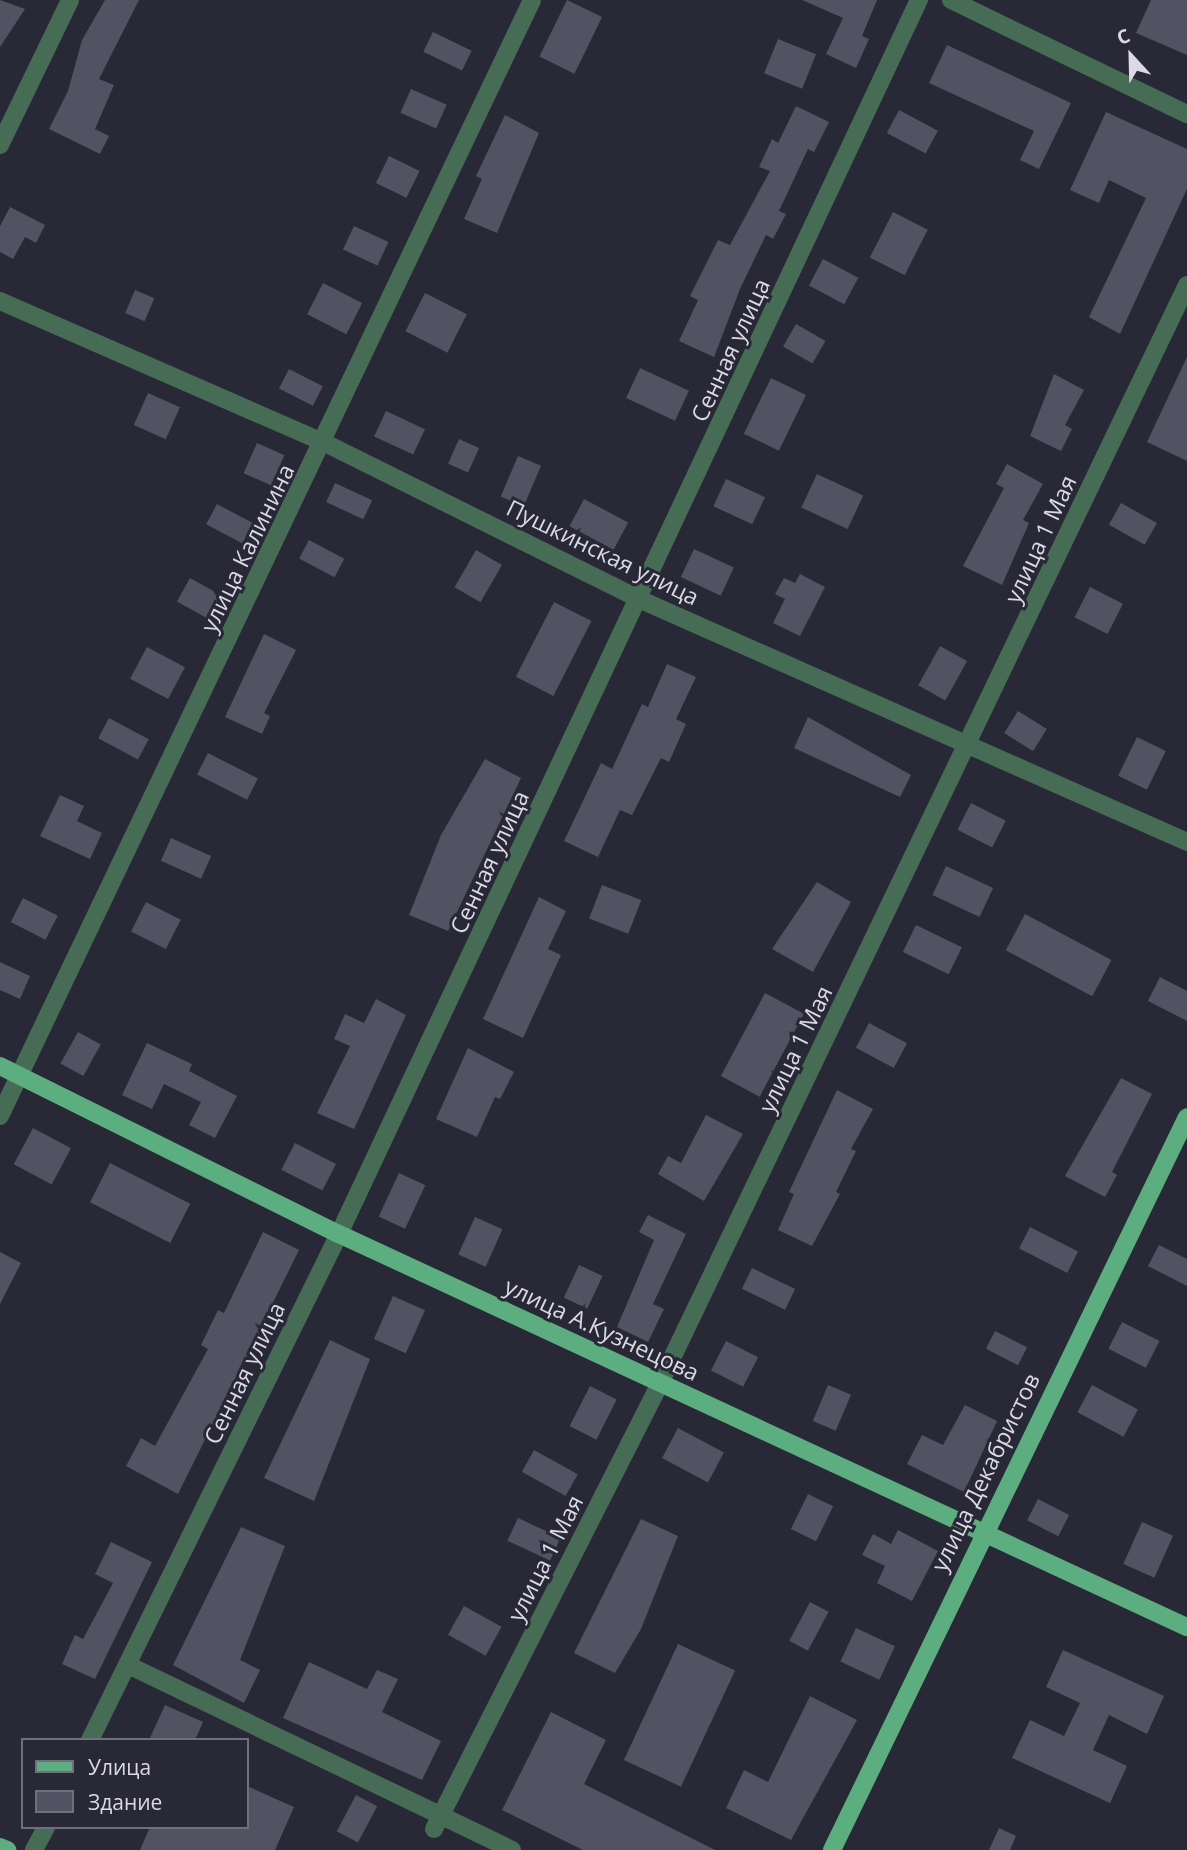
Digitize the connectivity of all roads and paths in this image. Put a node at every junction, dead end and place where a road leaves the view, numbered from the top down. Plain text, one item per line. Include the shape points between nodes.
1 (70, 0) edge
2 (532, 0) edge
3 (919, 0) edge
4 (951, 0) edge
5 (1187, 114) edge
6 (0, 145) edge
7 (1187, 285) edge
8 (0, 301) edge
9 (325, 443) junction
10 (641, 600) junction
11 (969, 748) junction
12 (1187, 842) edge
13 (0, 1066) edge
14 (19, 1075) junction
15 (0, 1116) edge
16 (1187, 1117) edge
17 (339, 1234) junction
18 (660, 1383) junction
19 (983, 1529) junction
20 (1187, 1627) edge
21 (128, 1665) junction
22 (91, 1738) edge
23 (438, 1823) junction
24 (45, 1829) edge
25 (0, 1846) edge
26 (7, 1850) edge
27 (34, 1850) edge
28 (512, 1850) edge
29 (832, 1850) edge

1 - 6 street
2 - 9 street, улица Калинина
3 - 10 street, Сенная улица
4 - 5 street
7 - 11 street, улица 1 Мая
8 - 9 street, Пушкинская улица
9 - 10 street, Пушкинская улица
9 - 14 street, улица Калинина
10 - 11 street, Пушкинская улица
10 - 17 street, Сенная улица
11 - 12 street, Пушкинская улица
11 - 18 street, улица 1 Мая
13 - 14 main road, улица А.Кузнецова
14 - 15 street, улица Калинина
14 - 17 main road, улица А.Кузнецова
16 - 19 main road, улица Декабристов
17 - 18 main road, улица А.Кузнецова
17 - 21 street, Сенная улица
18 - 19 main road, улица А.Кузнецова
18 - 23 street, улица 1 Мая
19 - 20 main road, улица А.Кузнецова
19 - 29 main road, улица Декабристов
21 - 22 street, Сенная улица
21 - 23 street
23 - 28 street
24 - 27 street
25 - 26 main road

